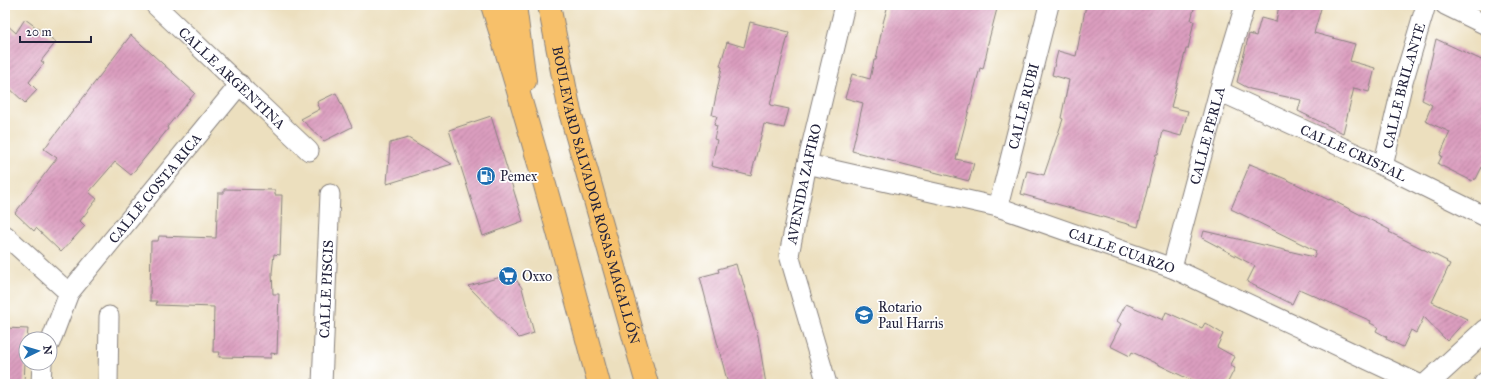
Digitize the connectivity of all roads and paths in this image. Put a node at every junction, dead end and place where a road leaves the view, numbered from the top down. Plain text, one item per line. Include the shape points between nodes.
1 (155, 5) edge
2 (492, 5) edge
3 (515, 5) edge
4 (535, 5) edge
5 (549, 5) edge
6 (845, 5) edge
7 (1049, 5) edge
8 (1245, 5) edge
9 (1426, 5) edge
10 (1445, 5) edge
11 (1486, 25) edge
12 (240, 84) junction
13 (1219, 91) junction
14 (570, 112) junction
15 (529, 131) junction
16 (309, 151) dead end
17 (807, 164) junction
18 (1382, 166) junction
19 (330, 194) dead end
20 (998, 207) junction
21 (1486, 217) edge
22 (5, 235) edge
23 (1172, 268) junction
24 (70, 293) junction
25 (109, 316) dead end
26 (1486, 330) edge
27 (54, 331) edge
28 (42, 371) edge
29 (41, 384) edge
30 (108, 384) edge
31 (322, 384) edge
32 (599, 384) edge
33 (647, 384) edge
34 (827, 384) edge
35 (1419, 384) edge
36 (1427, 384) edge

1 - 12 street, CALLE ARGENTINA
2 - 15 highway
3 - 15 highway via 524,67
4 - 14 highway via 550,60
5 - 14 highway, BOULEVARD SALVADOR ROSAS MAGALLÓN
6 - 17 street, AVENIDA ZAFIRO
7 - 20 street, CALLE RUBI
8 - 13 street, CALLE PERLA
9 - 18 street, CALLE BRILANTE
10 - 11 street
12 - 16 street, CALLE ARGENTINA
12 - 24 street, CALLE COSTA RICA
13 - 18 street, CALLE CRISTAL
13 - 23 street, CALLE PERLA
14 - 33 highway, BOULEVARD SALVADOR ROSAS MAGALLÓN
15 - 32 highway
17 - 20 street, CALLE CUARZO
17 - 34 street, AVENIDA ZAFIRO via 789,255
18 - 21 street, CALLE CRISTAL
19 - 31 street, CALLE PISCIS
20 - 23 street, CALLE CUARZO
22 - 24 street
23 - 35 street, CALLE CUARZO
24 - 27 street, CALLE COSTA RICA
25 - 30 street
26 - 36 street
28 - 29 street

